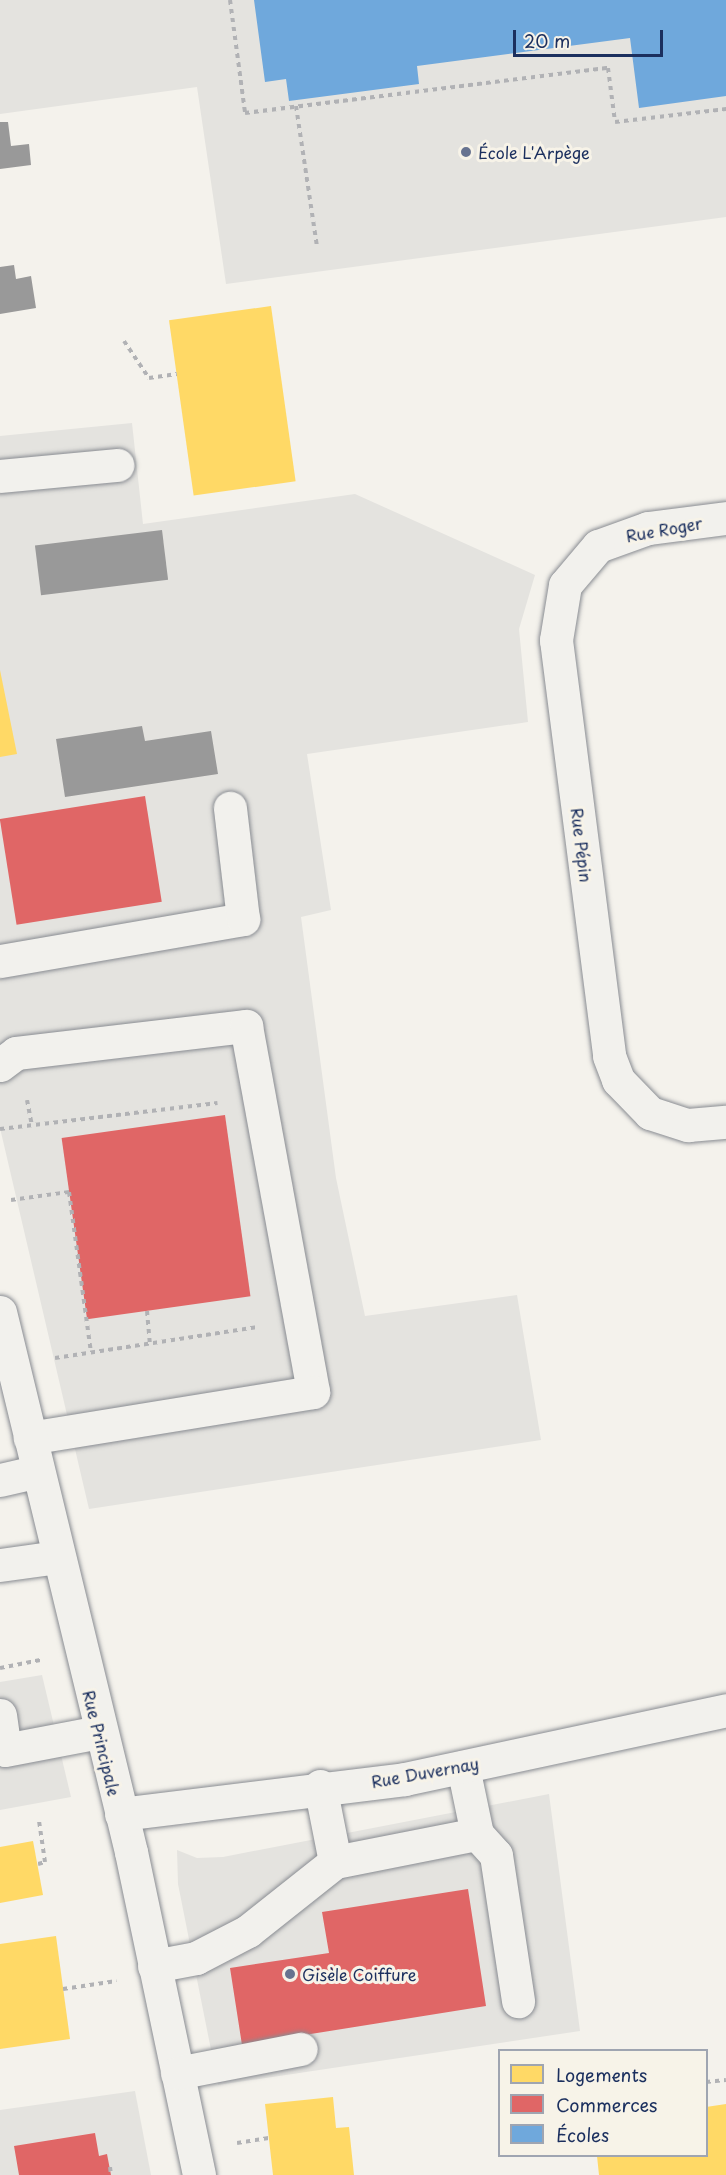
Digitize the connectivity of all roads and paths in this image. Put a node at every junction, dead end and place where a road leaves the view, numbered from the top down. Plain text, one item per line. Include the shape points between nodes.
1 (230, 0) edge
2 (296, 106) junction
3 (726, 109) edge
4 (316, 246) dead end
5 (124, 341) dead end
6 (177, 374) dead end
7 (117, 465) dead end
8 (0, 476) edge
9 (726, 518) edge
10 (577, 566) joint
11 (230, 808) dead end
12 (0, 961) edge
13 (0, 1065) edge
14 (221, 1102) dead end
15 (726, 1122) edge
16 (0, 1129) edge
17 (11, 1200) dead end
18 (147, 1311) dead end
19 (0, 1312) edge
20 (254, 1328) dead end
21 (150, 1344) junction
22 (91, 1352) junction
23 (48, 1359) dead end
24 (30, 1438) junction
25 (38, 1471) junction
26 (0, 1480) edge
27 (58, 1557) junction
28 (0, 1565) edge
29 (43, 1659) dead end
30 (0, 1668) edge
31 (726, 1710) edge
32 (0, 1715) edge
33 (99, 1732) junction
34 (463, 1767) junction
35 (320, 1786) junction
36 (121, 1814) junction
37 (39, 1821) dead end
38 (477, 1834) junction
39 (335, 1862) junction
40 (38, 1864) dead end
41 (154, 1966) junction
42 (118, 1980) dead end
43 (63, 1989) dead end
44 (518, 2001) dead end
45 (302, 2049) dead end
46 (177, 2073) junction
47 (726, 2080) edge
48 (708, 2082) edge
49 (110, 2167) dead end
50 (111, 2175) edge
51 (199, 2175) edge

1 - 2 path via 245,113
2 - 3 path via 608,68 615,122
2 - 4 path
5 - 6 path via 149,378
7 - 8 street
9 - 10 street, Rue Roger via 623,535 598,546
10 - 15 street, Rue Pépin via 562,594 556,640 609,1056 618,1080 650,1113 688,1125
11 - 12 street via 243,919
13 - 24 street via 16,1053 246,1026 313,1392
14 - 16 path
17 - 22 path via 69,1192
18 - 21 path
19 - 24 street, Rue Principale
20 - 21 path
21 - 22 path
22 - 23 path
24 - 25 street, Rue Principale
25 - 26 street
25 - 27 street, Rue Principale
27 - 28 street
27 - 33 street, Rue Principale
29 - 30 path
31 - 34 street, Rue Duvernay
32 - 33 street via 5,1750
33 - 36 street, Rue Principale
34 - 35 street, Rue Duvernay
34 - 38 street
35 - 36 street, Rue Duvernay
35 - 39 street
36 - 41 street, Rue Principale
37 - 40 path via 45,1862
38 - 39 street
38 - 44 street via 496,1855
39 - 41 street via 248,1931 196,1958
41 - 46 street, Rue Principale
42 - 43 path
45 - 46 street
46 - 51 street, Rue Principale
47 - 48 path
49 - 50 path

